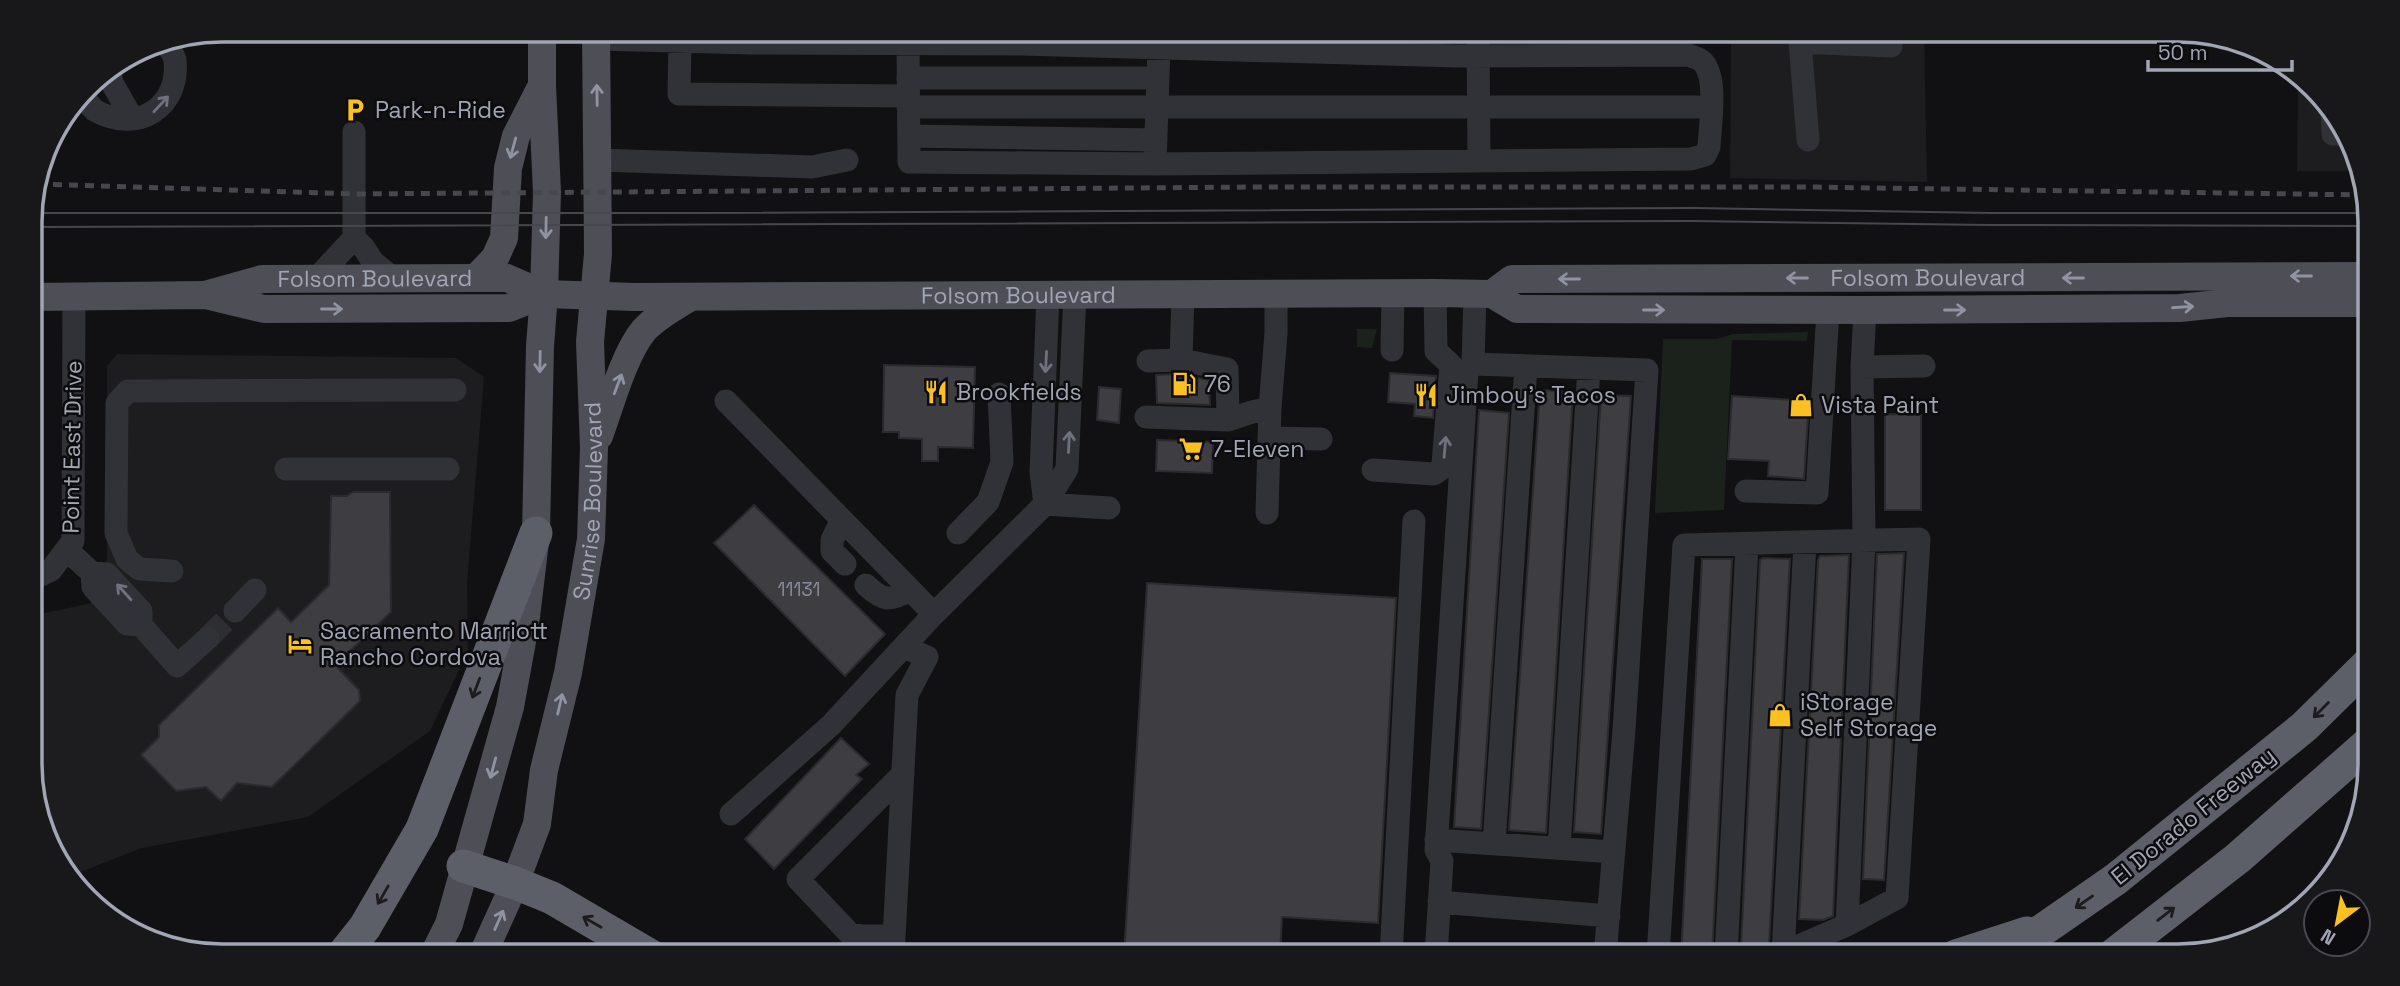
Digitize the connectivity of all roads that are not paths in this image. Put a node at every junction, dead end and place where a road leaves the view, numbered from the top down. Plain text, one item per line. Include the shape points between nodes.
1 (542, 42) edge
2 (596, 42) edge
3 (680, 42) edge
4 (794, 42) edge
5 (1478, 42) edge
6 (1800, 42) edge
7 (1800, 42) edge
8 (1891, 42) edge
9 (908, 43) junction
10 (1158, 47) junction
11 (170, 50) edge
12 (1478, 56) junction
13 (1157, 78) junction
14 (111, 80) edge
15 (542, 86) junction
16 (908, 94) junction
17 (88, 102) edge
18 (1479, 105) junction
19 (1711, 107) junction
20 (1156, 109) junction
21 (132, 118) junction
22 (354, 132) dead end
23 (909, 136) junction
24 (1157, 140) junction
25 (1808, 140) dead end
26 (598, 160) junction
27 (847, 160) dead end
28 (1479, 160) junction
29 (1155, 164) junction
30 (354, 238) junction
31 (2358, 276) edge
32 (393, 278) junction
33 (476, 278) junction
34 (316, 279) junction
35 (1947, 279) junction
36 (1393, 293) junction
37 (1435, 293) junction
38 (544, 294) junction
39 (1062, 294) junction
40 (1183, 294) junction
41 (1276, 294) junction
42 (1483, 294) junction
43 (205, 295) junction
44 (594, 295) junction
45 (42, 297) edge
46 (74, 297) junction
47 (689, 298) junction
48 (1871, 302) junction
49 (2358, 303) edge
50 (1828, 310) junction
51 (1392, 350) dead end
52 (1148, 360) dead end
53 (1181, 360) junction
54 (1473, 364) junction
55 (1525, 366) junction
56 (1924, 366) dead end
57 (1862, 367) junction
58 (1589, 368) junction
59 (456, 390) dead end
60 (999, 394) dead end
61 (726, 401) dead end
62 (1270, 408) junction
63 (1146, 418) dead end
64 (1228, 420) junction
65 (1269, 438) junction
66 (1321, 439) dead end
67 (594, 448) junction
68 (286, 469) dead end
69 (448, 469) dead end
70 (1373, 470) dead end
71 (1746, 491) dead end
72 (1045, 504) junction
73 (1109, 508) dead end
74 (1267, 513) dead end
75 (842, 520) junction
76 (1414, 521) dead end
77 (536, 533) junction
78 (958, 533) dead end
79 (1864, 541) junction
80 (1805, 542) junction
81 (1747, 544) junction
82 (67, 550) junction
83 (845, 564) dead end
84 (172, 571) dead end
85 (42, 574) edge
86 (866, 585) dead end
87 (255, 590) dead end
88 (911, 590) junction
89 (235, 611) tunnel mouth
90 (934, 614) junction
91 (208, 638) tunnel mouth
92 (904, 647) junction
93 (2358, 674) edge
94 (2358, 753) edge
95 (903, 774) junction
96 (731, 814) dead end
97 (1437, 840) junction
98 (1494, 844) junction
99 (1559, 848) junction
100 (1614, 852) junction
101 (463, 866) junction
102 (515, 883) junction
103 (1439, 902) junction
104 (1609, 916) junction
105 (1847, 925) junction
106 (2053, 925) junction
107 (352, 944) edge
108 (439, 944) edge
109 (487, 944) edge
110 (631, 944) edge
111 (888, 944) edge
112 (894, 944) edge
113 (1392, 944) edge
114 (1437, 944) edge
115 (1606, 944) edge
116 (1659, 944) edge
117 (1727, 944) edge
118 (1780, 944) edge
119 (1804, 944) edge
120 (1994, 944) edge
121 (2024, 944) edge
122 (2127, 944) edge

1 - 15 main road, Sunrise Boulevard
26 -> 2 main road, Sunrise Boulevard
3 - 16 street via 679,94
4 - 9 street
5 - 12 street
6 - 8 street via 1891,46
7 - 25 street
9 - 10 street
9 - 16 street
10 - 12 street
10 - 13 street
21 -> 11 street via 147,118 172,90 175,58
12 - 18 street
12 - 19 street via 1688,55 1702,60 1709,70
13 - 16 street
13 - 20 street
14 - 21 street
15 -> 33 main road via 510,158 504,238 495,258
15 -> 38 main road, Sunrise Boulevard via 547,192
16 - 20 street
16 - 23 street
17 - 21 street via 95,110
18 - 19 street
18 - 20 street
18 - 28 street
19 - 28 street via 1706,155 1691,159
20 - 24 street
22 - 30 street
23 - 24 street
23 - 29 street via 909,162
24 - 29 street
26 - 27 street via 812,167
26 - 44 main road, Sunrise Boulevard
28 - 29 street
30 - 32 street
30 - 34 street
31 -> 35 main road, Folsom Boulevard
32 - 33 main road, Folsom Boulevard
32 - 34 main road, Folsom Boulevard
33 - 38 main road, Folsom Boulevard via 506,278
34 - 43 main road, Folsom Boulevard via 262,279
35 -> 42 main road, Folsom Boulevard via 1512,279
35 - 48 main road via 1921,294
36 - 37 main road, Folsom Boulevard
36 - 41 main road, Folsom Boulevard
36 - 51 street
37 - 42 main road, Folsom Boulevard
70 -> 37 street via 1434,474 1441,470 1451,365 1436,351
43 -> 38 main road, Folsom Boulevard via 264,309 509,308
38 - 44 main road, Folsom Boulevard
38 -> 77 main road, Sunrise Boulevard
39 - 40 main road, Folsom Boulevard
39 - 47 main road, Folsom Boulevard
39 - 72 street via 1041,472
40 - 41 main road, Folsom Boulevard
40 - 53 street
41 - 62 street
42 -> 50 main road, Folsom Boulevard via 1517,309
42 - 54 street
43 - 46 main road, Folsom Boulevard
44 - 47 main road, Folsom Boulevard
44 - 67 main road, Sunrise Boulevard via 590,342
45 - 46 main road, Folsom Boulevard
46 - 82 street, Point East Drive via 73,541
67 -> 47 main road via 629,354 644,330
48 -> 49 main road, Folsom Boulevard via 2180,308 2227,303
48 - 50 main road via 1842,296
48 - 57 street
50 - 71 street via 1817,494
52 - 53 street
53 - 64 street via 1227,369
54 - 55 street
54 - 97 street via 1467,372
55 - 58 street
55 - 98 street
56 - 57 street
57 - 79 street
58 - 99 street
58 - 100 street via 1647,370
59 - 84 street via 128,391 117,403 116,533 127,558 139,569
60 - 78 street via 1002,462 988,502
61 - 75 street
62 - 64 street
62 - 65 street
63 - 64 street
65 - 66 street
65 - 74 street
102 -> 67 main road, Sunrise Boulevard via 537,824 544,770 568,673 591,539
68 - 69 street
72 - 73 street
72 - 90 street
75 - 83 street via 832,551
75 - 88 street
76 - 113 street
77 -> 101 main road, Sunrise Boulevard via 510,707
77 -> 107 highway via 422,830
79 - 80 street
79 - 105 street
79 - 105 street via 1919,539 1897,898
80 - 81 street
80 - 118 street
81 - 116 street via 1684,545
81 - 117 street
82 - 85 street, Point East Drive
82 - 91 street via 92,573 107,574 141,611 141,625 177,666
86 - 88 street via 879,597 900,596
87 - 89 street
88 - 90 street
90 - 92 street
92 - 95 street via 927,657 907,695
92 - 96 street via 831,725
93 -> 106 highway, El Dorado Freeway via 2304,727 2116,880
122 -> 94 highway via 2238,858
95 - 111 street via 798,879 850,934
95 - 112 street
97 - 98 street
97 - 103 street via 1442,861
98 - 99 street
99 - 100 street
100 - 104 street
101 - 102 highway
101 - 108 main road, Sunrise Boulevard via 449,923
109 -> 102 main road, Sunrise Boulevard
110 -> 102 highway via 552,898
103 - 104 street
103 - 114 street
104 - 115 street
105 - 119 street
106 - 120 highway
106 - 121 highway, El Dorado Freeway

